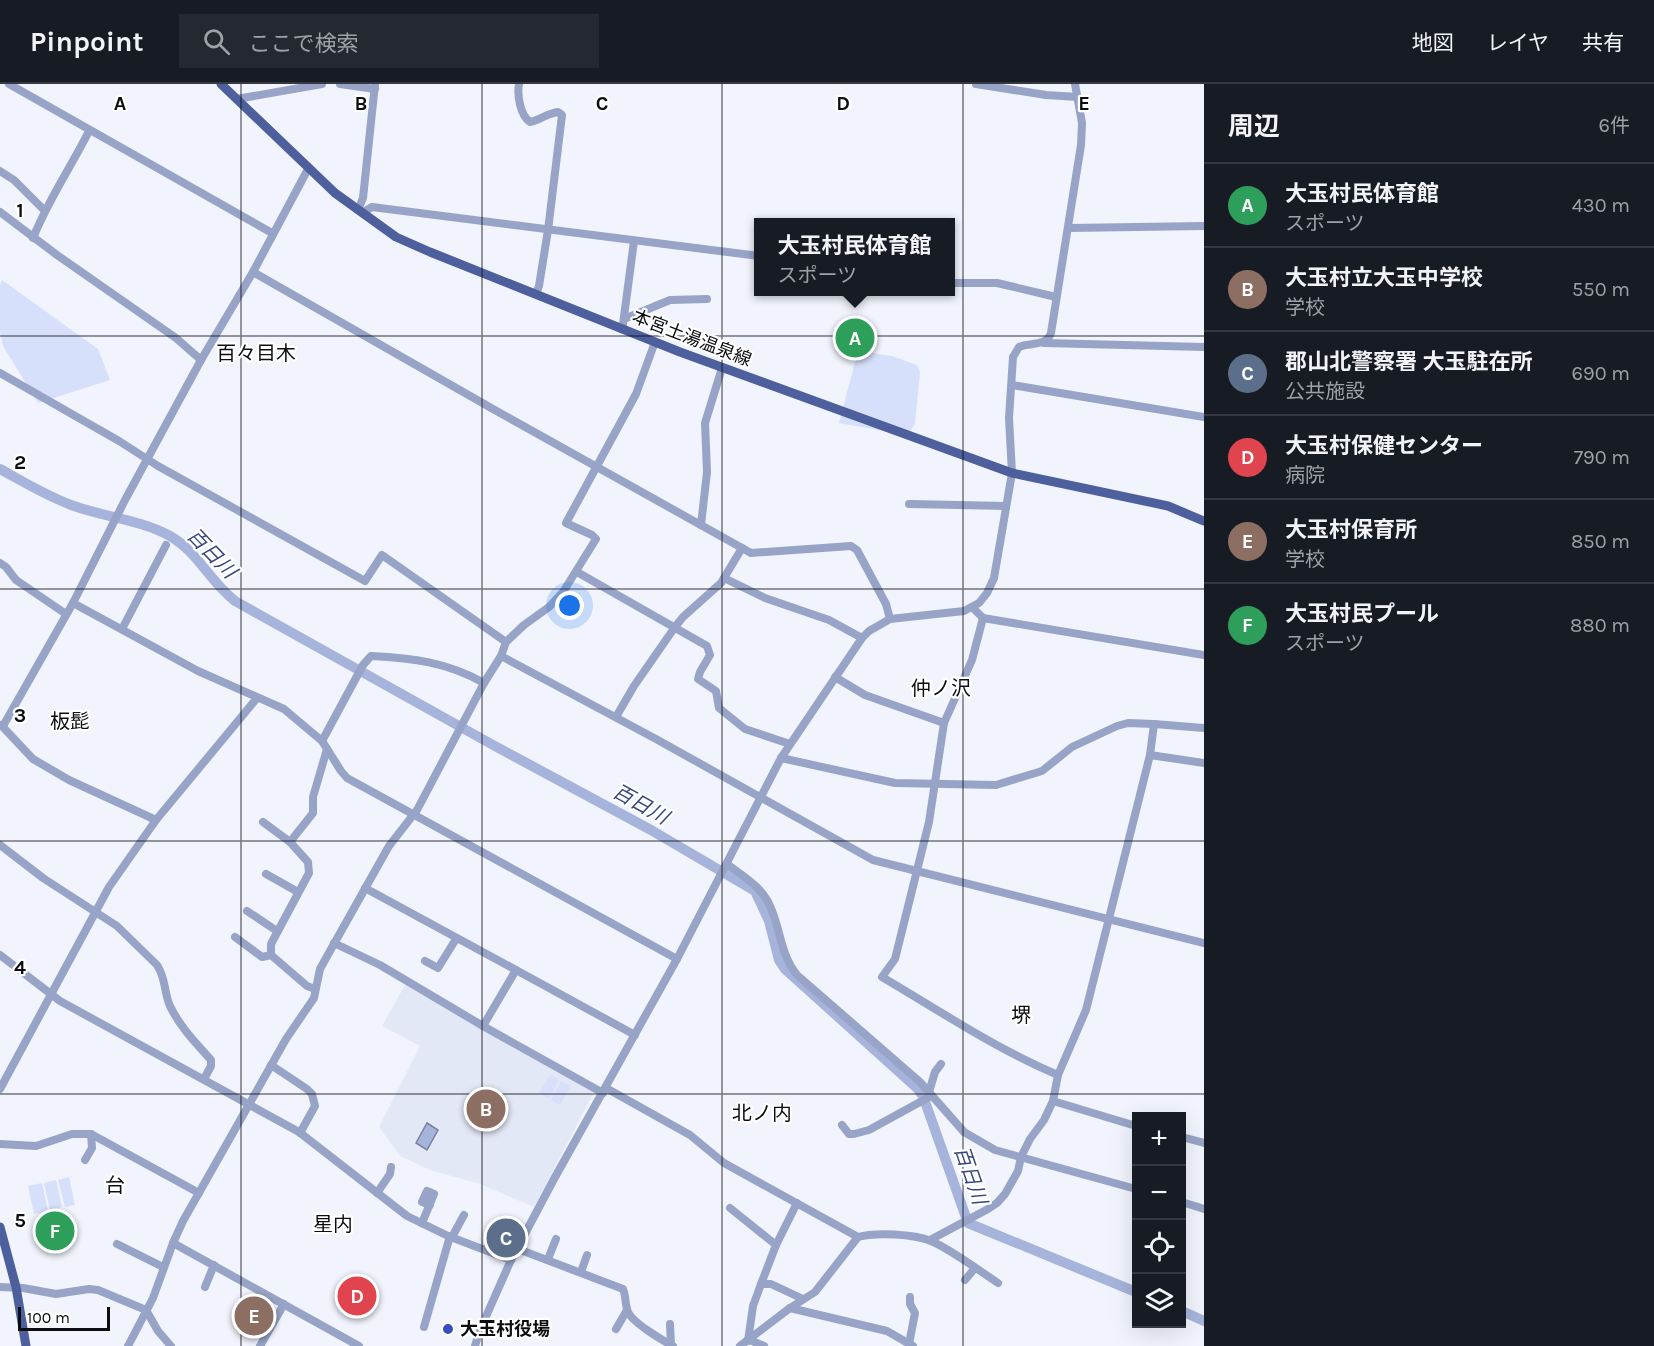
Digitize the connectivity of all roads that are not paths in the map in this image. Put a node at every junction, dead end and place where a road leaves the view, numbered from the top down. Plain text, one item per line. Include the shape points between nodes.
1 (9, 84) edge
2 (221, 84) edge
3 (322, 84) edge
4 (340, 84) edge
5 (519, 84) edge
6 (975, 84) edge
7 (1075, 84) edge
8 (375, 86) edge
9 (1078, 97) junction
10 (237, 99) junction
11 (89, 130) junction
12 (308, 168) junction
13 (0, 171) edge
14 (44, 210) junction
15 (0, 212) edge
16 (360, 212) junction
17 (1204, 226) edge
18 (1068, 228) junction
19 (548, 230) junction
20 (272, 233) junction
21 (33, 238) junction
22 (634, 241) junction
23 (754, 255) edge
24 (253, 272) junction
25 (955, 283) edge
26 (536, 294) junction
27 (1056, 297) junction
28 (707, 299) dead end
29 (624, 319) junction
30 (621, 329) junction
31 (655, 342) junction
32 (1041, 343) junction
33 (1204, 347) edge
34 (201, 360) junction
35 (722, 368) junction
36 (0, 373) edge
37 (1011, 385) junction
38 (1204, 417) edge
39 (147, 458) junction
40 (597, 466) junction
41 (1012, 473) junction
42 (909, 504) dead end
43 (1006, 506) junction
44 (1204, 521) edge
45 (701, 525) junction
46 (166, 545) dead end
47 (742, 548) junction
48 (0, 563) edge
49 (577, 572) junction
50 (724, 578) junction
51 (73, 603) junction
52 (972, 608) junction
53 (66, 614) junction
54 (984, 618) junction
55 (890, 619) junction
56 (675, 627) junction
57 (122, 629) junction
58 (862, 638) junction
59 (506, 642) junction
60 (1204, 655) edge
61 (501, 656) junction
62 (836, 677) junction
63 (484, 682) junction
64 (257, 698) junction
65 (616, 717) junction
66 (944, 723) junction
67 (1154, 723) junction
68 (2, 725) edge
69 (1204, 728) edge
70 (322, 741) junction
71 (790, 744) junction
72 (327, 749) junction
73 (1150, 755) junction
74 (781, 758) junction
75 (1204, 763) edge
76 (935, 784) junction
77 (761, 798) junction
78 (414, 814) junction
79 (156, 820) junction
80 (263, 822) dead end
81 (290, 842) junction
82 (0, 845) edge
83 (726, 866) junction
84 (916, 871) junction
85 (266, 874) dead end
86 (365, 888) junction
87 (298, 892) junction
88 (248, 912) dead end
89 (97, 913) junction
90 (1109, 919) junction
91 (277, 931) junction
92 (235, 937) dead end
93 (456, 939) junction
94 (334, 943) junction
95 (1204, 943) edge
96 (0, 955) edge
97 (271, 955) junction
98 (677, 959) junction
99 (425, 961) dead end
100 (516, 970) junction
101 (315, 989) junction
102 (50, 995) junction
103 (483, 1026) junction
104 (635, 1035) junction
105 (941, 1064) dead end
106 (271, 1065) junction
107 (1058, 1075) junction
108 (204, 1079) junction
109 (0, 1089) edge
110 (604, 1090) junction
111 (927, 1097) junction
112 (1053, 1101) junction
113 (249, 1104) junction
114 (842, 1125) dead end
115 (1132, 1125) edge
116 (300, 1133) junction
117 (91, 1134) junction
118 (1186, 1138) edge
119 (0, 1143) edge
120 (1204, 1143) edge
121 (1021, 1157) junction
122 (85, 1160) dead end
123 (391, 1167) dead end
124 (1132, 1188) edge
125 (199, 1193) junction
126 (377, 1193) junction
127 (797, 1203) junction
128 (1186, 1203) edge
129 (430, 1205) dead end
130 (730, 1208) dead end
131 (1204, 1209) edge
132 (464, 1215) dead end
133 (422, 1223) junction
134 (0, 1227) edge
135 (451, 1237) junction
136 (858, 1237) junction
137 (555, 1239) dead end
138 (930, 1240) junction
139 (173, 1243) junction
140 (117, 1244) dead end
141 (776, 1245) junction
142 (3, 1248) edge
143 (518, 1249) junction
144 (587, 1256) dead end
145 (548, 1259) junction
146 (511, 1260) junction
147 (214, 1265) junction
148 (163, 1267) junction
149 (975, 1268) junction
150 (581, 1272) junction
151 (965, 1280) dead end
152 (998, 1282) dead end
153 (761, 1284) junction
154 (0, 1287) edge
155 (16, 1287) junction
156 (205, 1287) dead end
157 (910, 1297) dead end
158 (803, 1299) junction
159 (284, 1304) junction
160 (790, 1308) junction
161 (146, 1310) junction
162 (627, 1310) junction
163 (670, 1324) dead end
164 (424, 1327) dead end
165 (616, 1329) dead end
166 (749, 1342) edge
167 (911, 1345) edge
168 (26, 1346) edge
169 (128, 1346) edge
170 (171, 1346) edge
171 (260, 1346) edge
172 (359, 1346) edge
173 (475, 1346) edge
174 (672, 1346) edge
175 (740, 1346) edge
176 (764, 1346) edge

1 - 11 street
2 - 10 main road, 本宮土湯温泉線
3 - 10 street
4 - 8 street
5 - 19 street via 517,92 524,118 530,122 551,113 562,115
6 - 9 street
7 - 9 street
8 - 16 street
9 - 18 street via 1081,145
10 - 12 main road, 本宮土湯温泉線
11 - 14 street
11 - 20 street
12 - 16 main road, 本宮土湯温泉線
12 - 20 street
13 - 14 street
14 - 21 street
15 - 21 street
16 - 19 street via 372,207
16 - 26 main road, 本宮土湯温泉線 via 396,237
17 - 18 street
18 - 27 street
19 - 22 street
19 - 26 street
20 - 24 street
21 - 34 street via 176,338
22 - 23 street
22 - 29 street
24 - 34 street
24 - 40 street
25 - 27 street via 997,283
26 - 30 main road, 本宮土湯温泉線
27 - 32 street via 1051,336
28 - 29 street via 670,300
29 - 30 street
30 - 31 main road, 本宮土湯温泉線
31 - 35 main road, 本宮土湯温泉線
31 - 40 street via 636,394
32 - 33 street
32 - 37 street via 1016,349
34 - 39 street
35 - 41 main road, 本宮土湯温泉線
35 - 45 street via 705,423 707,472
36 - 39 street
37 - 38 street
37 - 41 street
39 - 51 street
39 - 59 street via 365,581 382,555
40 - 45 street
40 - 49 street via 566,523 596,539
41 - 43 street
41 - 44 main road, 本宮土湯温泉線 via 1168,506
42 - 43 street
43 - 52 street via 994,579
45 - 47 street
46 - 57 street
47 - 50 street
47 - 55 street via 751,553 851,546 857,550 886,604
48 - 53 street via 16,580
49 - 56 street
49 - 59 street via 549,607
50 - 56 street
50 - 58 street via 765,598 829,620
51 - 53 street
51 - 57 street
52 - 54 street
52 - 55 street
53 - 68 street
54 - 60 street
54 - 66 street via 972,660
55 - 58 street
56 - 65 street
56 - 71 street via 707,646 710,655 698,679 716,691 722,711 749,731
57 - 64 street
58 - 62 street
59 - 61 street
61 - 63 street
61 - 65 street
62 - 66 street via 865,695
62 - 71 street
63 - 70 street via 438,663 371,656
63 - 78 street
64 - 70 street via 284,709
64 - 79 street
65 - 77 street
66 - 76 street
67 - 69 street
67 - 73 street
67 - 76 street via 1116,726 1072,747 1042,771 996,784
68 - 79 street via 33,759
70 - 72 street
71 - 74 street
72 - 78 street via 347,778
72 - 81 street via 313,796 313,813
73 - 75 street
73 - 90 street
74 - 76 street via 895,783
74 - 77 street
76 - 84 street
77 - 83 street
77 - 84 street via 873,860
78 - 86 street via 389,846
78 - 98 street
79 - 89 street
80 - 81 street
81 - 87 street via 309,867
82 - 89 street
83 - 98 street
83 - 111 street via 763,894 771,906 784,954 797,975
84 - 90 street
84 - 107 street via 895,959 882,977 994,1044
85 - 87 street
86 - 93 street
86 - 94 street
87 - 91 street
88 - 91 street
89 - 102 street
89 - 108 street via 117,926 161,971 170,1007 210,1060
90 - 95 street
90 - 107 street via 1086,1010
91 - 97 street
92 - 97 street via 262,957
93 - 99 street via 438,968
93 - 100 street
94 - 101 street via 320,969
94 - 103 street via 380,965
96 - 102 street
97 - 101 street
98 - 104 street
100 - 103 street
100 - 104 street
101 - 106 street via 314,998
102 - 108 street
102 - 109 street
103 - 110 street
104 - 110 street
105 - 111 street
106 - 113 street
106 - 116 street via 312,1094 315,1106
107 - 112 street
108 - 113 street
110 - 127 street via 690,1135 724,1163
110 - 143 street
111 - 114 street via 863,1132 849,1134
111 - 121 street via 964,1132 973,1133 995,1150
112 - 115 street
112 - 121 street
113 - 116 street
113 - 125 street
116 - 126 street
117 - 119 street via 72,1134 36,1146
117 - 122 street via 92,1148
117 - 125 street
118 - 120 street
121 - 124 street
121 - 138 street via 1018,1171 998,1203
123 - 126 street
125 - 139 street
126 - 133 street
127 - 136 street
127 - 141 street
128 - 131 street
129 - 133 street
130 - 141 street
132 - 135 street
133 - 135 street
134 - 142 main road
135 - 146 street
135 - 164 street
136 - 138 street via 866,1234
136 - 158 street via 823,1284
137 - 145 street
138 - 149 street
139 - 147 street
139 - 148 street
140 - 148 street
141 - 153 street
142 - 155 main road
143 - 145 street
143 - 146 street
144 - 150 street
145 - 150 street
146 - 173 street
147 - 156 street
147 - 159 street
148 - 161 street
149 - 151 street
149 - 152 street
150 - 162 street via 623,1288
153 - 158 street via 771,1284
153 - 166 street via 753,1306
154 - 155 street
155 - 161 street via 56,1294 98,1290
155 - 168 main road
157 - 167 street via 909,1304 915,1313
158 - 160 street
159 - 171 street
159 - 172 street
160 - 166 street
160 - 167 street via 887,1331
161 - 169 street
161 - 170 street
162 - 165 street
162 - 174 street
163 - 174 street
166 - 175 street
166 - 176 street

